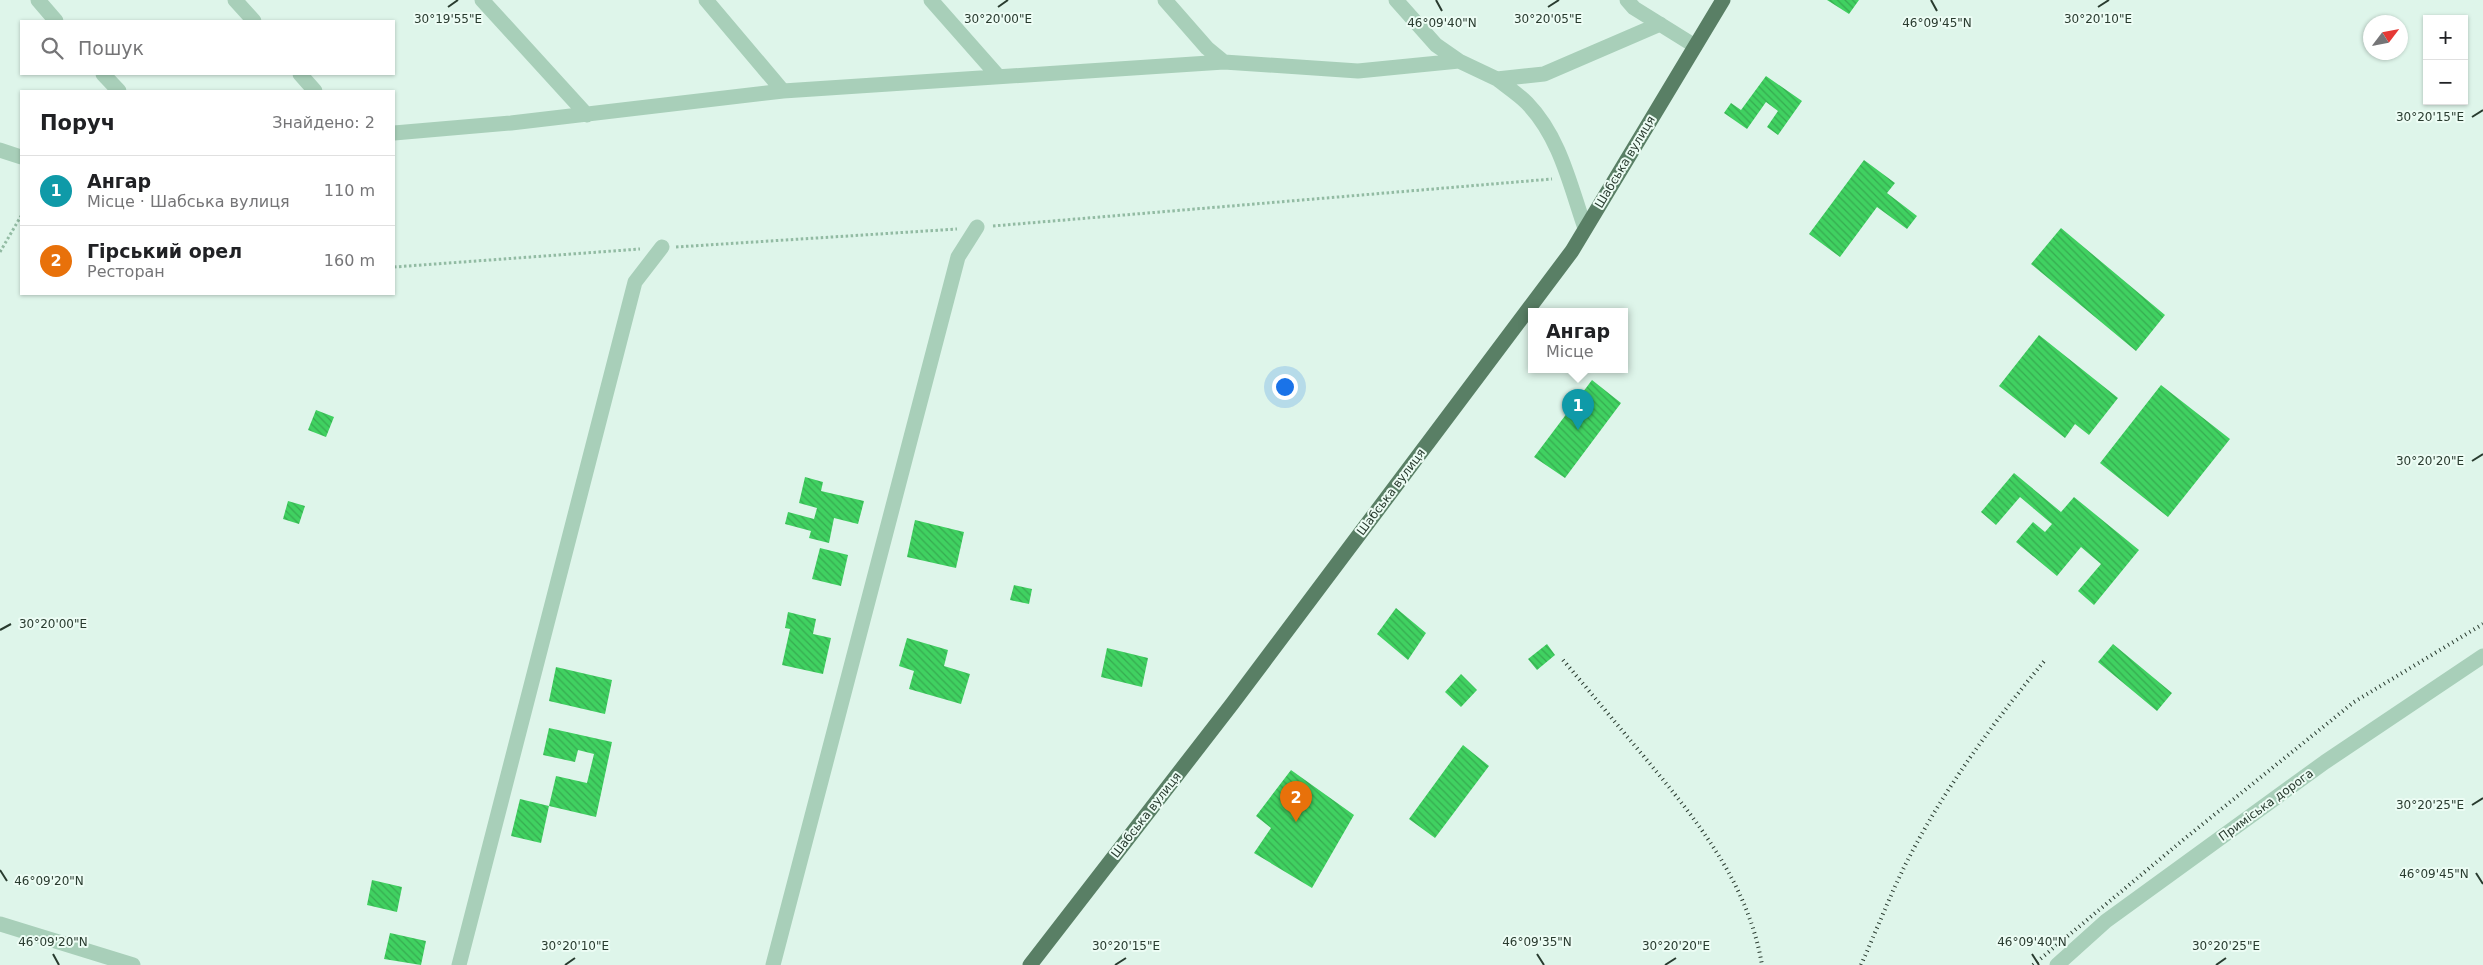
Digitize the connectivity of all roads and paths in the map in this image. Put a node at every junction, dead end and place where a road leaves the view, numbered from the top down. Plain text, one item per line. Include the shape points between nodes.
1 (38, 0) edge
2 (235, 0) edge
3 (482, 0) edge
4 (706, 0) edge
5 (931, 0) edge
6 (1165, 0) edge
7 (1396, 0) edge
8 (1627, 0) edge
9 (1722, 0) edge
10 (55, 20) edge
11 (253, 20) edge
12 (1660, 24) junction
13 (1695, 46) junction
14 (1459, 61) junction
15 (1224, 62) junction
16 (104, 75) edge
17 (301, 75) edge
18 (998, 76) junction
19 (1497, 79) junction
20 (118, 90) edge
21 (314, 90) edge
22 (783, 92) junction
23 (587, 114) junction
24 (395, 133) edge
25 (0, 150) edge
26 (20, 156) edge
27 (20, 218) edge
28 (977, 228) dead end
29 (1585, 228) junction
30 (662, 248) dead end
31 (0, 252) edge
32 (1529, 308) edge
33 (1528, 310) edge
34 (2483, 656) edge
35 (0, 924) edge
36 (133, 965) edge
37 (460, 965) edge
38 (773, 965) edge
39 (1030, 965) edge
40 (2057, 965) edge

1 - 10 street
2 - 11 street
3 - 23 street
4 - 22 street
5 - 18 street
6 - 15 street via 1207,48
7 - 14 street via 1436,45
8 - 12 street
9 - 13 main road, Шабська вулиця
12 - 13 street
12 - 19 street via 1544,74
13 - 29 main road, Шабська вулиця
14 - 15 street via 1358,71
14 - 19 street
15 - 18 street
16 - 20 street
17 - 21 street
18 - 22 street
19 - 29 street via 1526,103 1545,126 1560,154
22 - 23 street
23 - 24 street
25 - 26 street
27 - 31 path
28 - 38 street via 958,257
29 - 32 main road, Шабська вулиця
30 - 37 street via 635,282
33 - 39 main road, Шабська вулиця via 1232,704
34 - 40 street, Приміська дорога via 2326,762 2122,909
35 - 36 street

